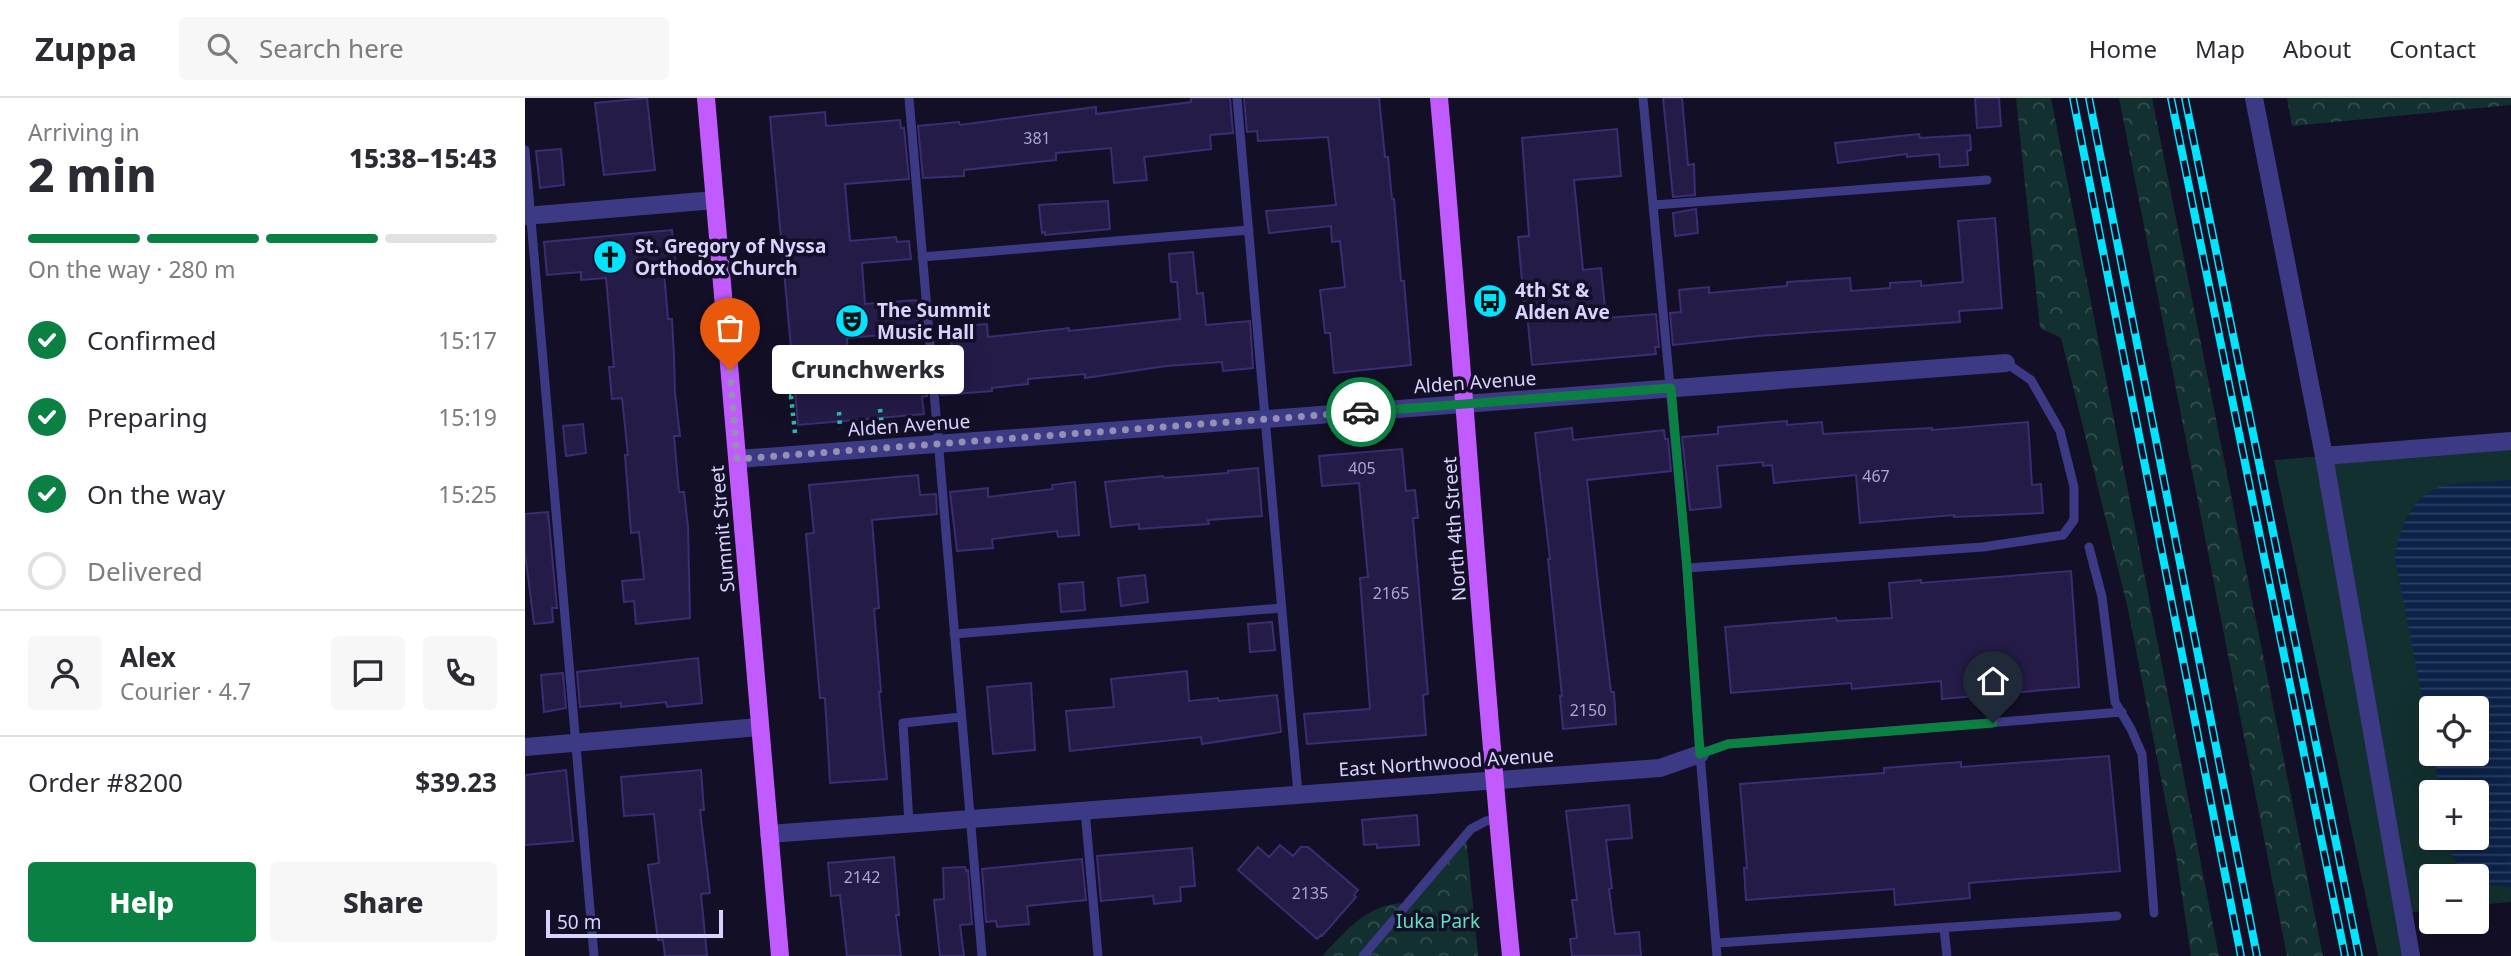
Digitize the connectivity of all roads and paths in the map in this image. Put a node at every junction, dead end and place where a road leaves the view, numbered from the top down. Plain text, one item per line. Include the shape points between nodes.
1 (706, 98) edge
2 (909, 98) edge
3 (1237, 98) edge
4 (1439, 98) edge
5 (1643, 98) edge
6 (2254, 98) edge
7 (525, 150) edge
8 (1987, 180) dead end
9 (715, 200) junction
10 (1654, 205) junction
11 (528, 216) edge
12 (1249, 230) junction
13 (922, 257) junction
14 (2006, 363) joint
15 (1671, 388) junction
16 (796, 396) dead end
17 (1465, 404) junction
18 (880, 409) dead end
19 (839, 412) dead end
20 (1265, 419) junction
21 (882, 426) dead end
22 (841, 429) dead end
23 (795, 433) dead end
24 (2511, 441) edge
25 (938, 444) junction
26 (2324, 456) junction
27 (737, 459) junction
28 (2089, 547) dead end
29 (1687, 568) junction
30 (1282, 608) junction
31 (954, 634) junction
32 (2123, 712) junction
33 (961, 717) junction
34 (759, 727) junction
35 (576, 743) junction
36 (525, 747) edge
37 (1700, 754) junction
38 (1494, 779) junction
39 (1298, 794) junction
40 (1085, 810) junction
41 (970, 818) junction
42 (1497, 818) junction
43 (909, 823) junction
44 (769, 834) junction
45 (2154, 913) dead end
46 (2117, 916) dead end
47 (1944, 928) junction
48 (1717, 943) junction
49 (594, 956) edge
50 (780, 956) edge
51 (982, 956) edge
52 (1098, 956) edge
53 (1363, 956) edge
54 (1511, 956) edge
55 (1717, 956) edge
56 (1947, 956) edge
57 (2411, 956) edge

1 - 9 main road, Summit Street
2 - 13 lane
3 - 12 lane
4 - 17 main road, North 4th Street
5 - 10 lane
6 - 26 street
7 - 11 lane
8 - 10 lane
9 - 11 street
9 - 27 main road, Summit Street
10 - 15 lane
11 - 35 lane
12 - 13 lane
12 - 20 lane
13 - 25 lane
14 - 15 street, Alden Avenue
14 - 29 lane via 2031,380 2060,430 2074,487 2074,520 2063,535 1983,547
15 - 17 street, Alden Avenue
15 - 29 lane
16 - 23 path via 791,396
17 - 20 street, Alden Avenue
17 - 38 main road, North 4th Street
18 - 21 path
19 - 22 path
20 - 25 street, Alden Avenue
20 - 30 lane
24 - 26 street
25 - 27 street, Alden Avenue
25 - 31 lane
26 - 57 street
27 - 34 main road, Summit Street
28 - 32 lane via 2102,597 2115,702
29 - 37 lane
30 - 31 lane
30 - 39 lane
31 - 33 lane
32 - 37 lane, East Northwood Avenue via 1728,744
32 - 45 lane via 2142,754
33 - 41 lane
33 - 43 lane via 903,723
34 - 35 street
34 - 44 main road, Summit Street
35 - 36 street
35 - 49 lane
37 - 38 street, East Northwood Avenue via 1660,768
37 - 48 lane
38 - 39 street, East Northwood Avenue
38 - 42 main road, North 4th Street
39 - 40 street, East Northwood Avenue
40 - 41 street, East Northwood Avenue
40 - 52 lane
41 - 43 street, East Northwood Avenue
41 - 51 lane
42 - 53 lane via 1471,829
42 - 54 main road, North 4th Street
43 - 44 street, East Northwood Avenue
44 - 50 main road, Summit Street
46 - 47 lane
47 - 48 lane
47 - 56 lane
48 - 55 lane

